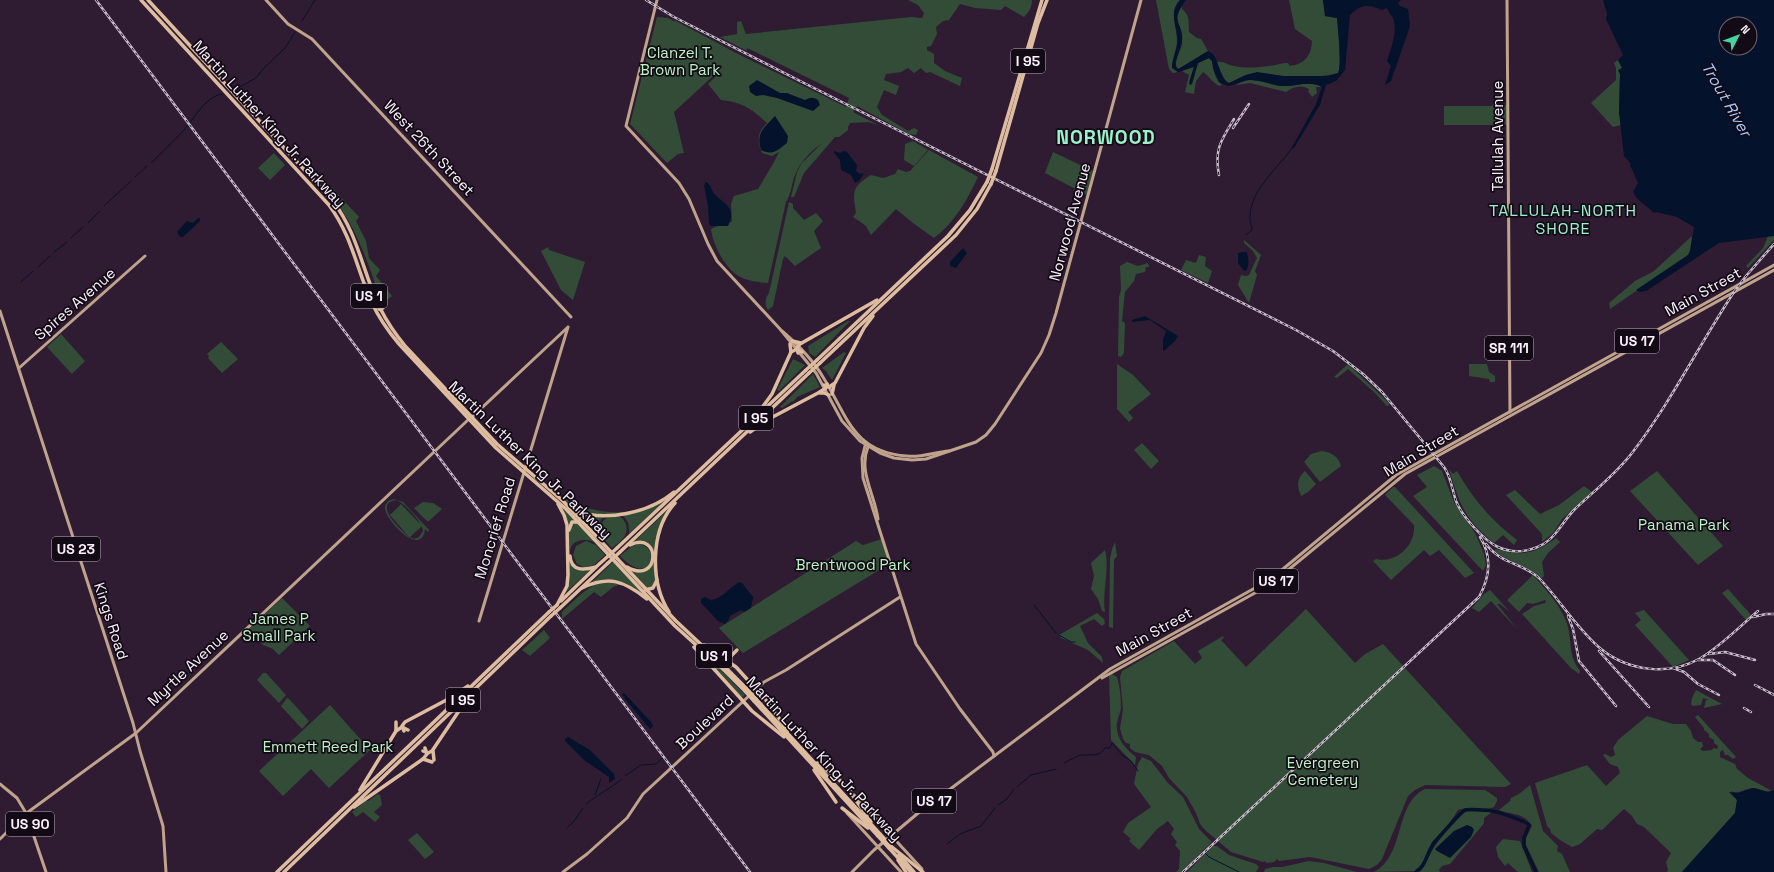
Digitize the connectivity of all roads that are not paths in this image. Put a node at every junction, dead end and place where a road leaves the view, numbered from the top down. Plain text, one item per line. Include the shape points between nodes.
1 (141, 0) edge
2 (148, 0) edge
3 (266, 0) edge
4 (657, 0) edge
5 (1042, 0) edge
6 (1047, 0) edge
7 (1141, 0) edge
8 (1507, 0) edge
9 (1009, 121) junction
10 (994, 170) junction
11 (145, 256) dead end
12 (1774, 266) edge
13 (1774, 270) edge
14 (896, 285) junction
15 (370, 298) junction
16 (377, 302) junction
17 (884, 303) junction
18 (381, 310) junction
19 (1694, 310) junction
20 (0, 311) edge
21 (377, 312) junction
22 (571, 317) dead end
23 (568, 326) joint
24 (1672, 326) junction
25 (394, 331) junction
26 (791, 342) junction
27 (802, 342) junction
28 (798, 350) junction
29 (791, 352) junction
30 (819, 362) junction
31 (18, 368) junction
32 (808, 372) junction
33 (1568, 380) junction
34 (835, 383) junction
35 (826, 386) junction
36 (818, 393) junction
37 (831, 395) junction
38 (1547, 396) junction
39 (1510, 412) junction
40 (1510, 416) junction
41 (470, 418) junction
42 (750, 424) junction
43 (736, 443) junction
44 (867, 445) junction
45 (951, 451) junction
46 (936, 454) junction
47 (926, 459) junction
48 (524, 470) junction
49 (685, 484) junction
50 (547, 491) junction
51 (684, 492) junction
52 (573, 510) junction
53 (576, 518) junction
54 (580, 520) junction
55 (567, 525) junction
56 (625, 547) junction
57 (619, 550) junction
58 (618, 559) junction
59 (596, 567) junction
60 (657, 574) junction
61 (638, 586) junction
62 (582, 588) junction
63 (647, 590) junction
64 (1248, 593) junction
65 (900, 597) junction
66 (656, 606) junction
67 (558, 607) junction
68 (1226, 609) junction
69 (479, 621) dead end
70 (676, 621) junction
71 (682, 630) junction
72 (737, 650) dead end
73 (724, 658) junction
74 (482, 676) junction
75 (1096, 680) junction
76 (476, 687) junction
77 (756, 689) junction
78 (743, 701) junction
79 (407, 720) junction
80 (402, 727) junction
81 (396, 731) junction
82 (406, 731) dead end
83 (136, 733) junction
84 (421, 736) junction
85 (796, 745) junction
86 (411, 746) junction
87 (433, 750) junction
88 (994, 756) junction
89 (807, 757) junction
90 (424, 759) junction
91 (811, 760) junction
92 (0, 784) edge
93 (843, 784) joint
94 (849, 790) junction
95 (350, 802) junction
96 (836, 802) joint
97 (842, 808) junction
98 (26, 813) junction
99 (342, 816) junction
100 (322, 832) junction
101 (879, 834) junction
102 (890, 836) junction
103 (0, 839) edge
104 (313, 841) junction
105 (878, 847) junction
106 (890, 847) junction
107 (46, 872) edge
108 (166, 872) edge
109 (277, 872) edge
110 (284, 872) edge
111 (563, 872) edge
112 (852, 872) edge
113 (901, 872) edge
114 (906, 872) edge
115 (911, 872) edge
116 (914, 872) edge
117 (923, 872) edge

1 - 15 highway, Martin Luther King Jr. Parkway / US 1 via 330,205 350,239
2 - 16 highway, Martin Luther King Jr. Parkway / US 1 via 333,201 354,236
3 - 22 main road, West 26th Street via 288,24 312,39
4 - 26 main road via 626,126 682,187 717,261
5 - 9 highway, I 95
6 - 9 highway, I 95
7 - 45 main road, Norwood Avenue via 1050,332 1037,358 986,435 974,443
8 - 39 main road, Tallulah Avenue / SR 111
9 - 10 highway, I 95
9 - 10 highway, I 95 via 1008,135
10 - 14 highway, I 95, bridge via 974,205 958,226
10 - 17 highway, I 95, bridge via 991,184 977,209 960,230
11 - 31 main road, Spires Avenue
12 - 19 main road, Main Street / US 17
13 - 24 main road, Main Street / US 17
14 - 27 highway via 867,307
14 - 30 highway, I 95
15 - 18 highway
15 - 21 highway, Martin Luther King Jr. Parkway / US 1
16 - 18 highway, Martin Luther King Jr. Parkway / US 1
16 - 18 highway via 385,305
17 - 30 highway, I 95
17 - 34 highway via 864,328
18 - 25 highway, Martin Luther King Jr. Parkway / US 1
19 - 24 main road
19 - 33 main road, Main Street / US 17
20 - 31 main road, Kings Road / US 23
21 - 25 highway
21 - 41 highway, Martin Luther King Jr. Parkway / US 1 via 399,344
23 - 41 main road, Myrtle Avenue
23 - 48 main road, Moncrief Road
24 - 38 main road, Main Street / US 17
25 - 41 highway, Martin Luther King Jr. Parkway / US 1
26 - 27 highway
26 - 28 main road
26 - 29 highway
27 - 28 highway
28 - 29 highway
28 - 35 main road
29 - 42 highway via 770,397
30 - 32 highway, I 95, bridge
31 - 83 main road, Kings Road / US 23
32 - 42 highway, I 95
32 - 43 highway, I 95
33 - 38 main road
33 - 39 main road, Main Street / US 17
34 - 35 highway
34 - 37 highway
35 - 36 highway
35 - 37 main road
36 - 37 highway
36 - 43 highway via 763,422
37 - 44 main road via 849,425
38 - 40 main road, Main Street / US 17
39 - 40 main road, Tallulah Avenue / SR 111
39 - 64 main road, Main Street / US 17 via 1396,475 1275,577
40 - 68 main road, Main Street / US 17 via 1401,477 1278,580
41 - 48 highway, Martin Luther King Jr. Parkway / US 1
41 - 83 main road, Myrtle Avenue
42 - 49 highway, I 95
43 - 51 highway, I 95
44 - 46 main road via 900,456
44 - 47 main road via 894,458
44 - 65 main road via 862,458 862,471
45 - 46 main road
45 - 47 main road
46 - 47 main road
48 - 50 highway, Martin Luther King Jr. Parkway / US 1
48 - 52 highway, Martin Luther King Jr. Parkway / US 1
48 - 69 main road, Moncrief Road
49 - 52 highway via 655,505 637,512 593,516
49 - 57 highway, I 95
50 - 53 highway, Martin Luther King Jr. Parkway / US 1
50 - 55 highway via 562,510
51 - 56 highway, I 95
51 - 60 highway via 670,508 662,526 657,552
52 - 54 highway, Martin Luther King Jr. Parkway / US 1
53 - 54 highway, Martin Luther King Jr. Parkway / US 1
53 - 55 highway
54 - 58 highway, Martin Luther King Jr. Parkway / US 1
54 - 59 highway via 570,525 570,560 581,570
54 - 61 highway, Martin Luther King Jr. Parkway / US 1
55 - 67 highway via 568,579
56 - 57 highway, I 95
56 - 58 highway via 637,542 645,544 653,553 651,564 645,570 636,571
57 - 59 highway, I 95, bridge
57 - 62 highway, I 95, bridge
58 - 63 highway, Martin Luther King Jr. Parkway / US 1
59 - 67 highway, I 95
60 - 63 highway via 656,586
60 - 70 highway via 663,599
61 - 63 highway
61 - 66 highway, Martin Luther King Jr. Parkway / US 1
62 - 66 highway via 604,580 615,581 637,592
62 - 67 highway, I 95
63 - 70 highway, Martin Luther King Jr. Parkway / US 1
64 - 68 main road
64 - 75 main road, Main Street / US 17 via 1110,669
65 - 77 main road, Boulevard
65 - 88 main road via 916,644
66 - 71 highway, Martin Luther King Jr. Parkway / US 1
67 - 74 highway, I 95, bridge via 549,612
67 - 76 highway, I 95, bridge
68 - 75 main road, Main Street / US 17
70 - 71 highway, Martin Luther King Jr. Parkway / US 1
71 - 73 highway
71 - 78 highway
71 - 85 highway, Martin Luther King Jr. Parkway / US 1, bridge via 724,666
72 - 73 highway via 729,658
73 - 77 highway
74 - 79 highway via 452,697
74 - 84 highway, I 95
75 - 88 main road, Main Street / US 17
76 - 84 highway, I 95
76 - 87 highway
77 - 78 main road, Boulevard
77 - 85 highway
78 - 85 highway via 761,719
78 - 111 main road, Boulevard via 644,794 628,816 587,854
79 - 80 highway
79 - 81 highway via 398,722
80 - 81 highway
80 - 82 highway
81 - 95 highway
83 - 98 main road, Myrtle Avenue
83 - 108 main road, Kings Road / US 23 via 163,826
84 - 86 highway, I 95
85 - 89 highway, Martin Luther King Jr. Parkway / US 1
86 - 95 highway, I 95
86 - 99 highway, I 95
87 - 90 highway via 425,751
87 - 90 highway via 433,761
88 - 102 main road, US 17
89 - 91 highway, Martin Luther King Jr. Parkway / US 1
89 - 96 highway, US 1
89 - 101 highway, Martin Luther King Jr. Parkway
90 - 99 highway
91 - 93 highway
91 - 101 highway, Martin Luther King Jr. Parkway
92 - 98 main road, US 90 via 17,798
93 - 94 main road
94 - 101 highway
94 - 102 main road
95 - 100 highway, I 95
96 - 97 main road, US 1
97 - 101 highway
97 - 105 main road, US 1
98 - 103 main road, Myrtle Avenue
98 - 107 main road, US 90
99 - 100 highway, I 95
100 - 104 highway, I 95
101 - 106 highway, Martin Luther King Jr. Parkway, bridge
102 - 105 main road
102 - 117 main road
104 - 109 highway, I 95
104 - 110 highway, I 95
105 - 112 main road
105 - 113 main road
106 - 114 highway
106 - 115 highway, Martin Luther King Jr. Parkway
106 - 116 highway, Martin Luther King Jr. Parkway
106 - 117 highway

